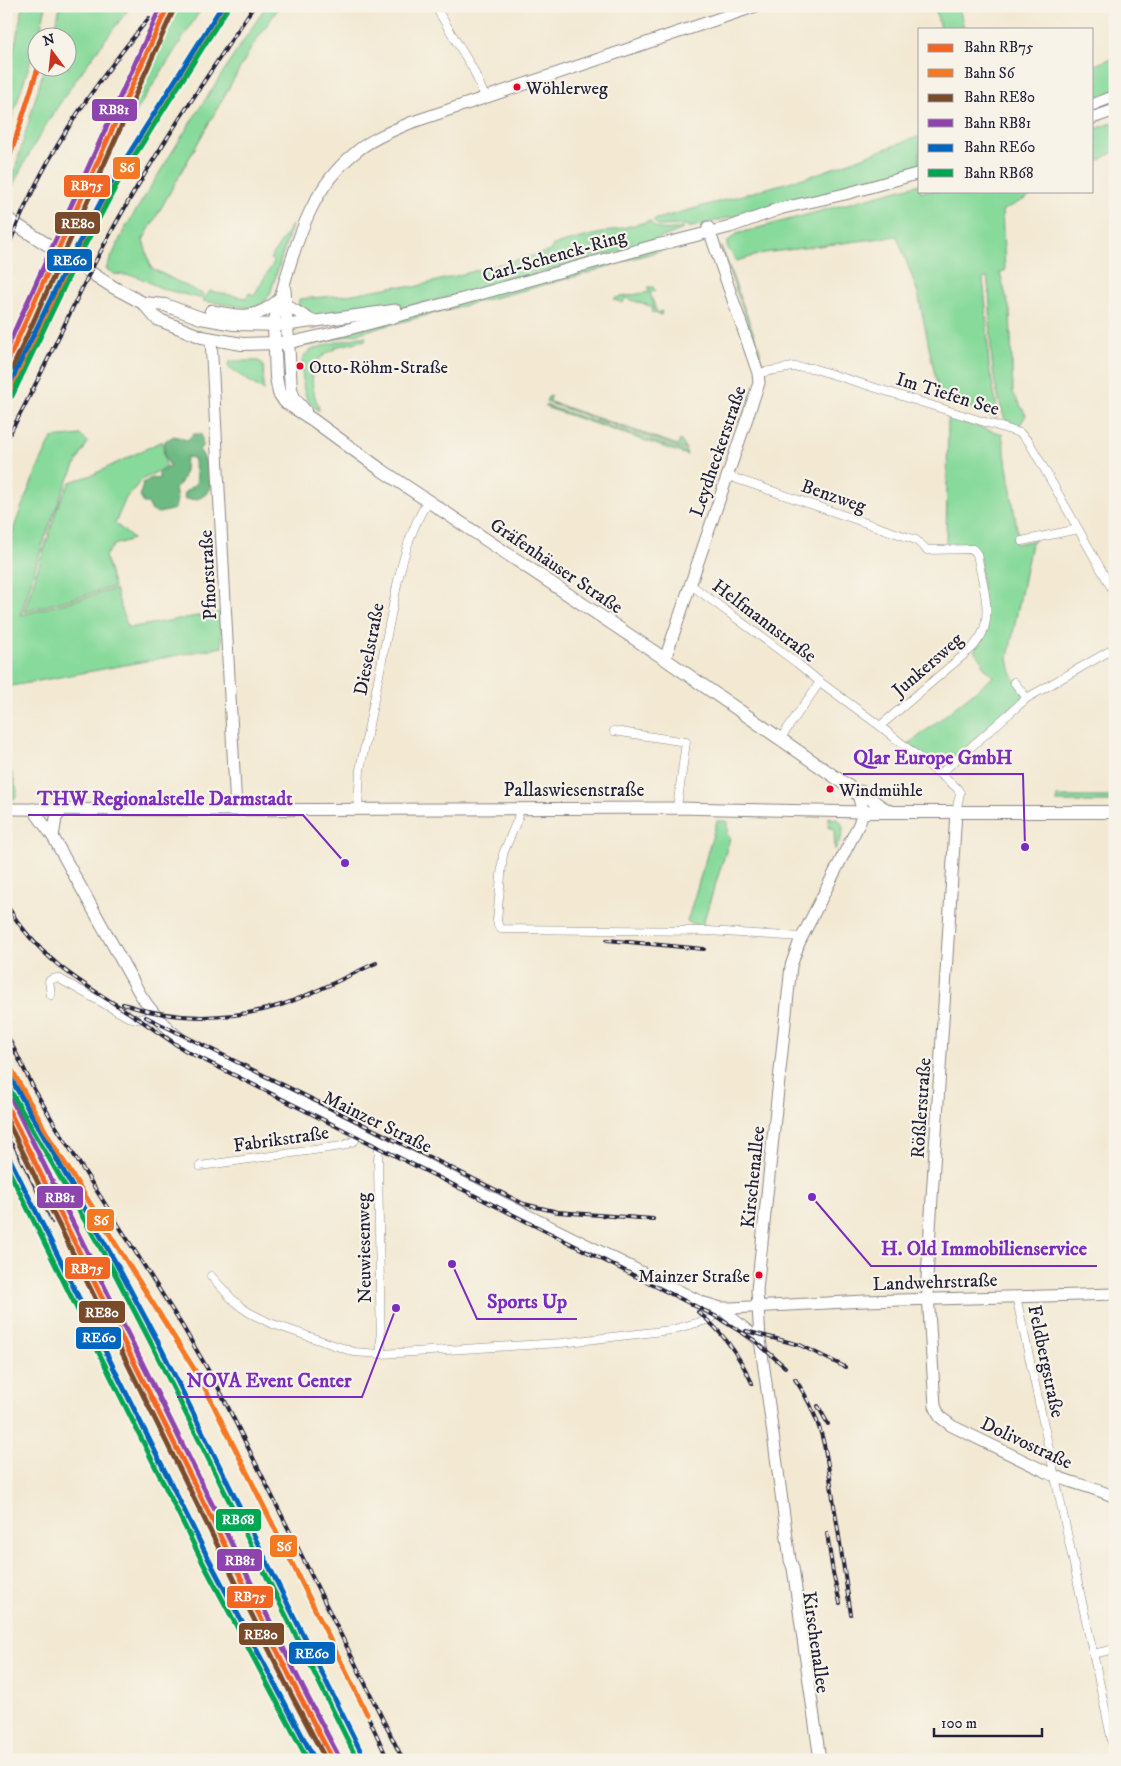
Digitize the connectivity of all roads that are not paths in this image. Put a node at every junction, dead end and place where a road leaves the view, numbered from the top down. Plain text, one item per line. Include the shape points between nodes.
1 (435, 6) edge
2 (756, 6) edge
3 (1115, 96) edge
4 (485, 98) junction
5 (1094, 104) edge
6 (1115, 110) edge
7 (1094, 117) edge
8 (918, 174) edge
9 (6, 218) edge
10 (709, 229) junction
11 (462, 299) junction
12 (143, 302) junction
13 (282, 303) junction
14 (165, 306) junction
15 (213, 320) junction
16 (314, 322) junction
17 (281, 325) junction
18 (211, 339) junction
19 (288, 343) junction
20 (242, 344) junction
21 (275, 344) junction
22 (275, 370) junction
23 (758, 373) junction
24 (313, 420) junction
25 (728, 476) junction
26 (428, 501) junction
27 (1078, 529) junction
28 (1022, 541) dead end
29 (927, 550) joint
30 (691, 585) junction
31 (1115, 594) edge
32 (1115, 648) edge
33 (665, 659) junction
34 (820, 682) junction
35 (1014, 682) dead end
36 (1027, 698) junction
37 (880, 726) junction
38 (614, 731) dead end
39 (780, 739) junction
40 (940, 774) junction
41 (855, 791) junction
42 (518, 808) junction
43 (677, 808) junction
44 (6, 809) edge
45 (358, 809) junction
46 (33, 810) junction
47 (62, 810) junction
48 (236, 810) junction
49 (863, 812) junction
50 (893, 812) junction
51 (956, 812) junction
52 (1115, 812) edge
53 (53, 837) junction
54 (802, 937) junction
55 (51, 995) dead end
56 (156, 1016) junction
57 (362, 1132) junction
58 (381, 1142) junction
59 (200, 1166) dead end
60 (211, 1276) dead end
61 (1115, 1294) edge
62 (1016, 1296) junction
63 (928, 1299) junction
64 (757, 1306) junction
65 (721, 1308) junction
66 (760, 1341) junction
67 (381, 1354) junction
68 (935, 1406) joint
69 (1055, 1476) junction
70 (1115, 1497) edge
71 (1115, 1649) edge
72 (1093, 1654) junction
73 (1115, 1755) edge
74 (820, 1760) edge

1 - 4 street via 473,69
2 - 4 street
3 - 5 street
4 - 13 street via 404,126 356,151 328,180 314,202 299,234
6 - 7 street
8 - 10 street, Carl-Schenck-Ring
9 - 12 main road
10 - 11 street, Carl-Schenck-Ring via 675,235 656,245
10 - 23 street, Leydheckerstraße
11 - 16 street, Carl-Schenck-Ring
11 - 19 street, Carl-Schenck-Ring
12 - 14 main road
12 - 18 main road via 157,319
13 - 14 main road via 251,316 176,303
13 - 16 street
13 - 17 street
14 - 15 main road
15 - 17 main road
15 - 18 main road
16 - 17 street, Carl-Schenck-Ring
17 - 19 main road, Gräfenhäuser Straße
17 - 21 main road, Gräfenhäuser Straße
18 - 20 main road
18 - 48 street, Pfnorstraße
19 - 21 main road
19 - 24 main road, Gräfenhäuser Straße via 291,389
20 - 21 main road
20 - 22 main road via 268,355
21 - 22 main road, Gräfenhäuser Straße
22 - 24 main road, Gräfenhäuser Straße via 282,398
23 - 25 street, Leydheckerstraße via 757,392
23 - 27 street, Im Tiefen See via 809,367 1018,432 1029,442
24 - 26 main road, Gräfenhäuser Straße
25 - 29 street, Benzweg via 916,540
25 - 30 street, Leydheckerstraße
26 - 33 main road, Gräfenhäuser Straße
26 - 45 street, Dieselstraße via 413,528 398,580 360,770
27 - 28 street
27 - 31 street, Im Tiefen See
29 - 37 street, Junkersweg via 973,549 977,554 986,605 986,623 973,647
30 - 33 street, Leydheckerstraße
30 - 34 street, Helfmannstraße
32 - 36 street
33 - 39 main road, Gräfenhäuser Straße
34 - 37 street, Helfmannstraße
34 - 39 street, Helfmannstraße
35 - 36 street
36 - 40 street
37 - 40 street, Helfmannstraße
38 - 43 street via 686,742
39 - 41 main road, Gräfenhäuser Straße
40 - 51 street, Helfmannstraße via 960,791
41 - 49 main road
41 - 50 main road, Gräfenhäuser Straße via 862,792
42 - 43 street, Pallaswiesenstraße
42 - 45 street, Pallaswiesenstraße
42 - 54 street via 518,818 503,854 496,920 501,929 709,931
43 - 49 street, Pallaswiesenstraße
44 - 46 street
45 - 48 street, Pallaswiesenstraße
46 - 47 street, Pallaswiesenstraße
46 - 53 street, Mainzer Straße
47 - 48 street, Pallaswiesenstraße
47 - 53 street via 56,818
49 - 50 main road, Pallaswiesenstraße
49 - 54 street, Kirschenallee
50 - 51 main road, Pallaswiesenstraße
51 - 52 main road, Pallaswiesenstraße
51 - 63 street, Rößlerstraße
53 - 56 street, Mainzer Straße via 132,982
54 - 64 street, Kirschenallee via 790,974
55 - 56 street via 48,983 52,978 60,978 128,1016 143,1019
56 - 57 street, Mainzer Straße via 177,1037 198,1051
57 - 58 street, Mainzer Straße
57 - 59 street, Fabrikstraße via 354,1142 342,1146
58 - 65 street, Mainzer Straße via 692,1298
58 - 67 street, Neuwiesenweg via 378,1160
60 - 67 street via 250,1313 354,1352
61 - 62 street, Landwehrstraße
62 - 63 street, Landwehrstraße
62 - 69 street, Feldbergstraße
63 - 64 street, Landwehrstraße
63 - 68 street, Rößlerstraße
64 - 65 street, Mainzer Straße
64 - 66 street, Kirschenallee
65 - 66 street
65 - 67 street via 711,1320 671,1330 561,1343
66 - 74 street, Kirschenallee via 810,1716
68 - 69 street, Dolivostraße via 940,1417 952,1426
69 - 70 street, Dolivostraße
69 - 72 street, Feldbergstraße
71 - 72 street
72 - 73 street, Feldbergstraße

